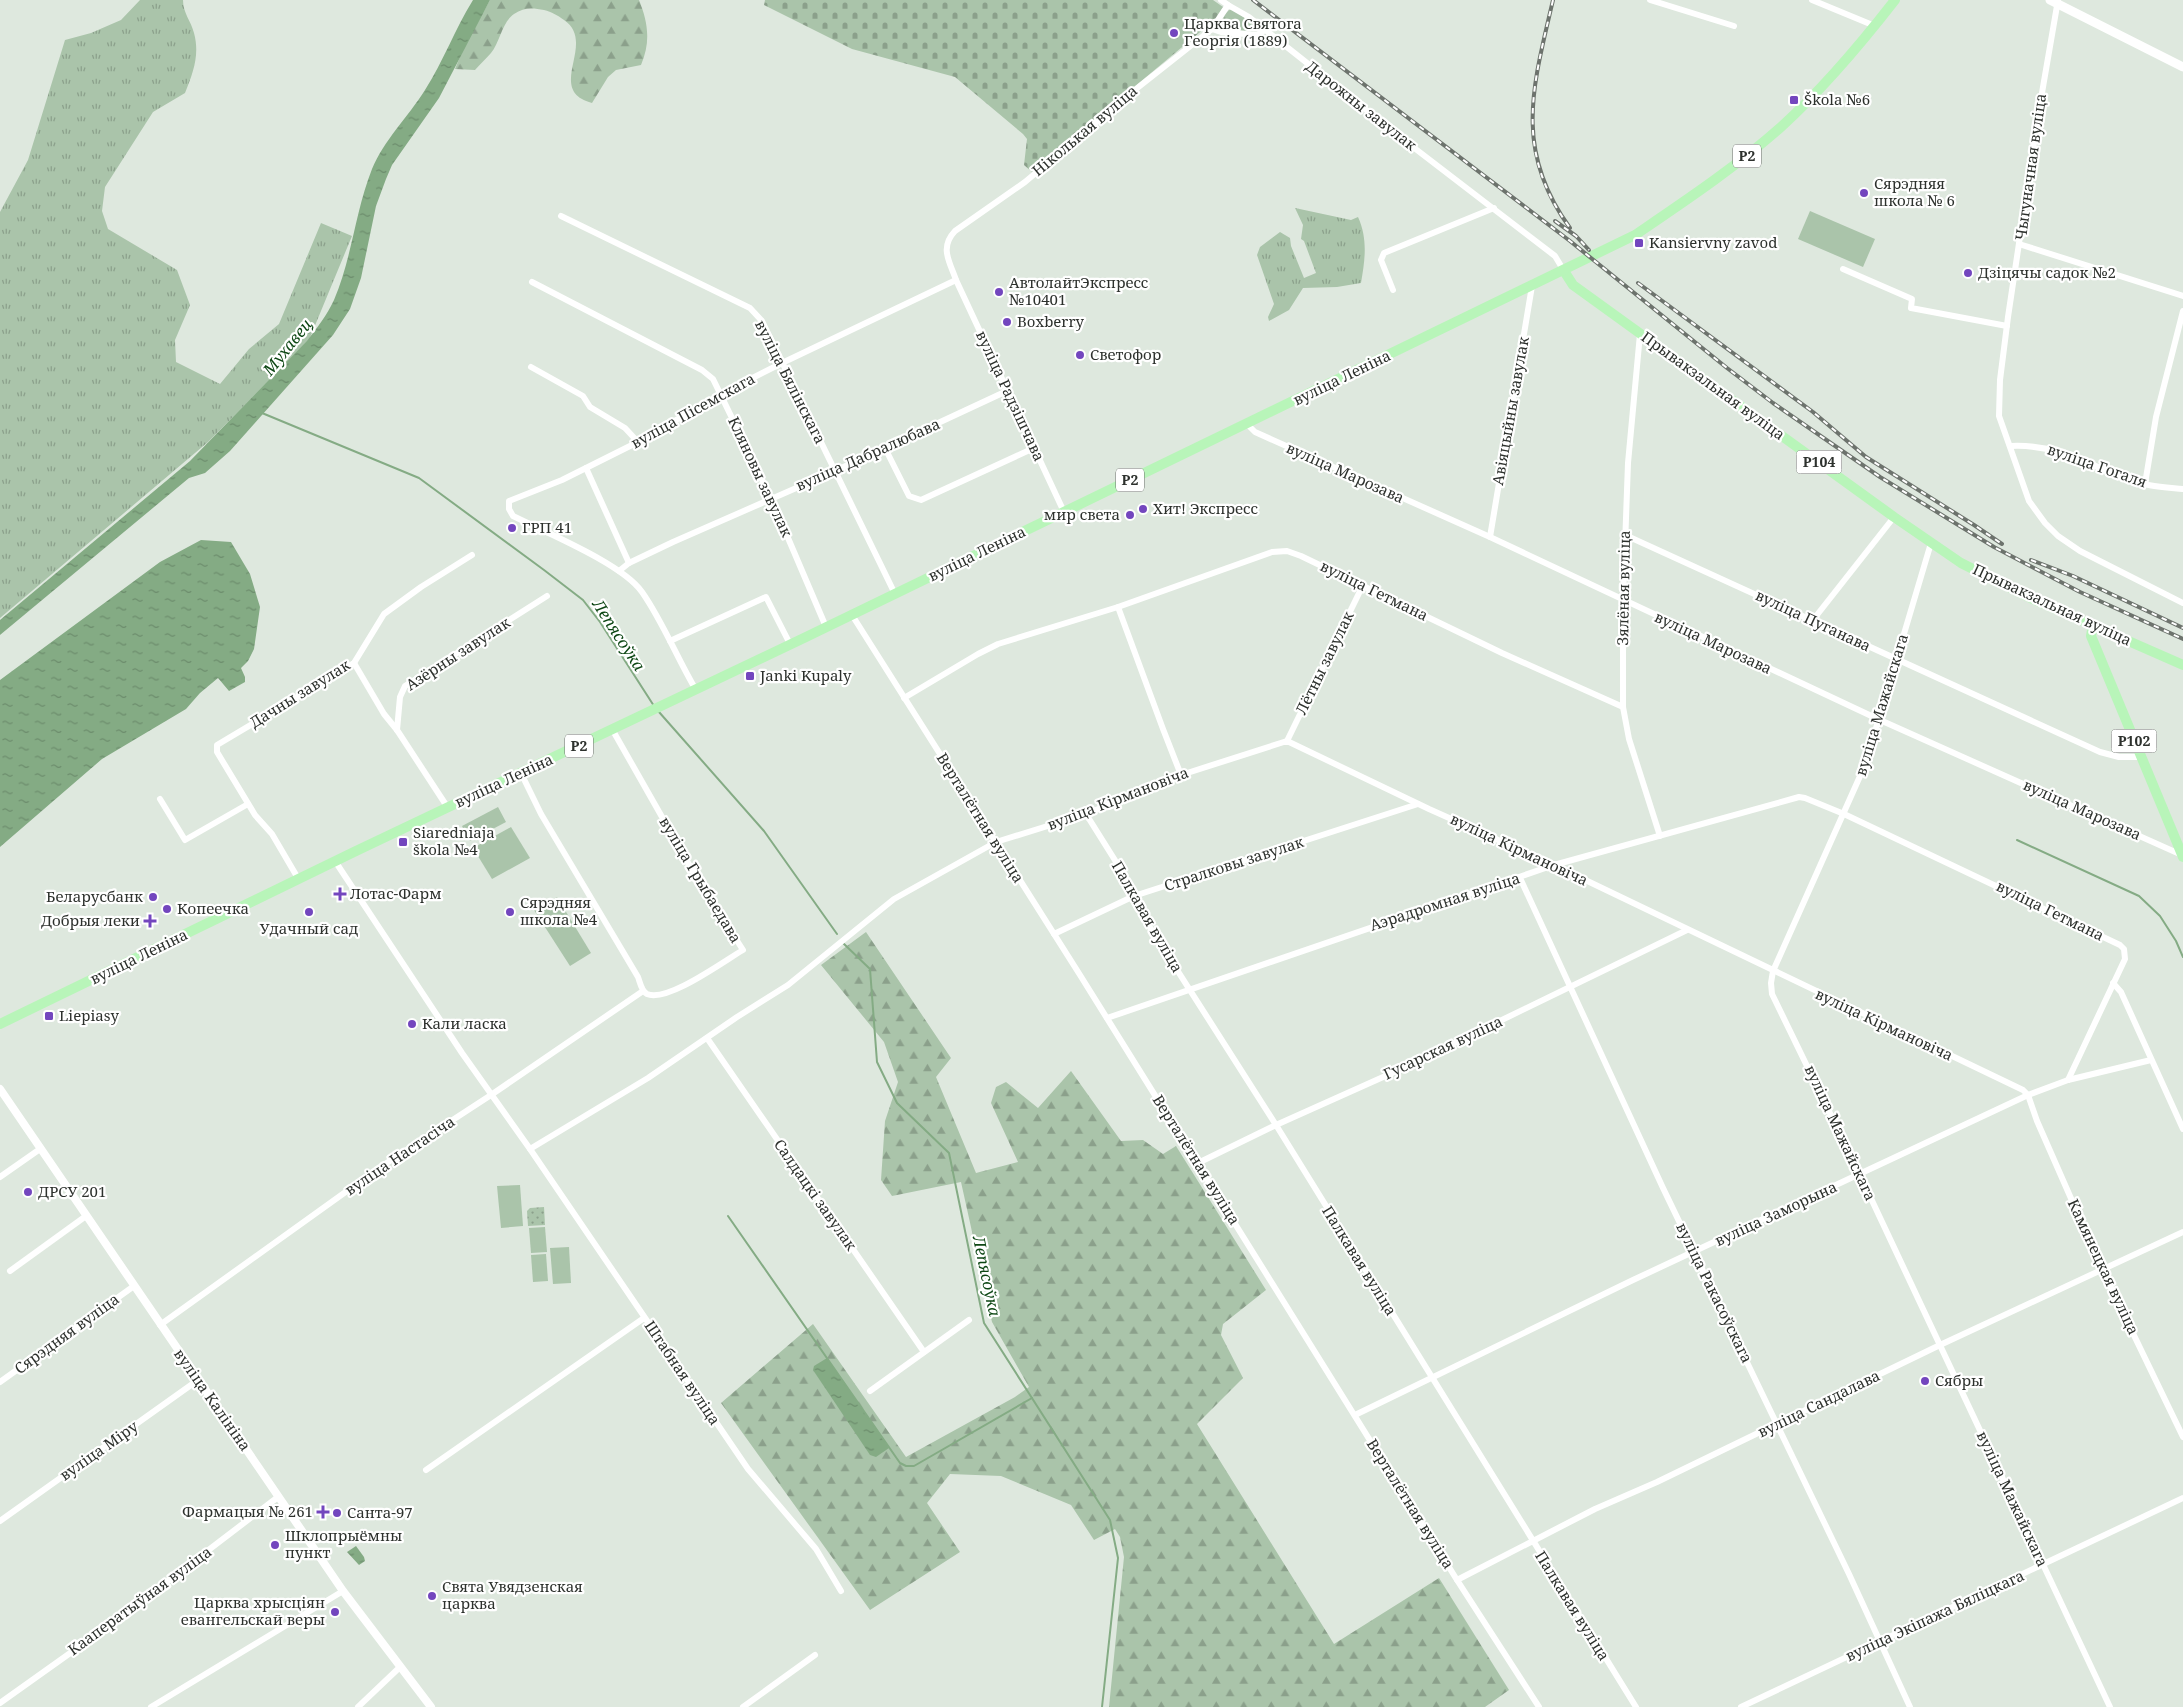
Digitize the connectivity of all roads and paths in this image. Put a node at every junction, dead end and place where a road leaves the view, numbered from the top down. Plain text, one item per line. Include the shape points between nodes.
1 (1221, 0) edge
2 (1650, 0) edge
3 (1812, 0) edge
4 (1896, 0) edge
5 (2055, 1) edge
6 (1228, 5) junction
7 (1734, 26) dead end
8 (1875, 26) junction
9 (1212, 29) junction
10 (1265, 30) junction
11 (2183, 67) edge
12 (1494, 208) junction
13 (561, 216) dead end
14 (2019, 244) junction
15 (1842, 269) dead end
16 (1564, 270) junction
17 (956, 280) junction
18 (532, 282) dead end
19 (1532, 286) junction
20 (1393, 290) dead end
21 (2183, 296) edge
22 (2183, 311) edge
23 (2008, 326) junction
24 (1640, 334) junction
25 (782, 363) junction
26 (531, 367) dead end
27 (1009, 390) junction
28 (721, 394) junction
29 (1247, 424) junction
30 (638, 442) junction
31 (2011, 446) junction
32 (885, 448) junction
33 (1034, 448) junction
34 (586, 468) junction
35 (835, 471) junction
36 (2145, 484) junction
37 (2183, 489) edge
38 (771, 498) junction
39 (1064, 512) junction
40 (1894, 517) junction
41 (1625, 534) junction
42 (1490, 537) junction
43 (1931, 543) junction
44 (472, 555) dead end
45 (629, 563) junction
46 (619, 571) junction
47 (1363, 585) junction
48 (895, 594) junction
49 (547, 596) dead end
50 (1623, 601) junction
51 (2183, 603) edge
52 (1118, 607) junction
53 (852, 615) junction
54 (1813, 620) junction
55 (2093, 625) junction
56 (826, 627) junction
57 (670, 641) junction
58 (790, 644) junction
59 (1896, 660) junction
60 (354, 663) junction
61 (2183, 665) edge
62 (696, 690) junction
63 (904, 698) junction
64 (1622, 707) junction
65 (1880, 720) junction
66 (612, 729) junction
67 (398, 730) junction
68 (1288, 741) junction
69 (2141, 757) junction
70 (521, 773) junction
71 (1181, 775) junction
72 (160, 799) dead end
73 (248, 804) junction
74 (1418, 804) junction
75 (448, 808) junction
76 (1086, 814) junction
77 (1844, 814) junction
78 (1660, 836) junction
79 (996, 842) junction
80 (2183, 856) edge
81 (334, 861) junction
82 (1554, 865) junction
83 (1520, 878) junction
84 (299, 880) junction
85 (1134, 896) junction
86 (1687, 930) junction
87 (1054, 934) junction
88 (1773, 972) junction
89 (2113, 983) junction
90 (1571, 987) junction
91 (1189, 990) junction
92 (643, 991) junction
93 (1107, 1018) junction
94 (0, 1024) edge
95 (707, 1038) junction
96 (2151, 1060) junction
97 (2068, 1080) junction
98 (0, 1089) edge
99 (491, 1095) junction
100 (2028, 1095) junction
101 (2182, 1125) edge
102 (1276, 1126) junction
103 (40, 1149) junction
104 (530, 1149) junction
105 (1198, 1163) junction
106 (1860, 1175) junction
107 (0, 1177) edge
108 (86, 1216) junction
109 (2183, 1232) edge
110 (1695, 1251) junction
111 (2102, 1269) junction
112 (10, 1271) dead end
113 (134, 1286) junction
114 (644, 1318) junction
115 (969, 1320) dead end
116 (160, 1325) junction
117 (1940, 1345) junction
118 (924, 1352) junction
119 (1431, 1378) junction
120 (198, 1380) junction
121 (0, 1382) edge
122 (870, 1391) dead end
123 (1355, 1415) junction
124 (1777, 1424) junction
125 (2183, 1437) edge
126 (426, 1470) dead end
127 (278, 1497) junction
128 (2183, 1498) edge
129 (0, 1521) edge
130 (1531, 1541) junction
131 (2043, 1565) junction
132 (1457, 1580) junction
133 (343, 1591) junction
134 (841, 1591) dead end
135 (1881, 1642) junction
136 (815, 1655) dead end
137 (400, 1667) junction
138 (0, 1703) edge
139 (151, 1707) edge
140 (358, 1707) edge
141 (431, 1707) edge
142 (743, 1707) edge
143 (1539, 1707) edge
144 (1636, 1707) edge
145 (1740, 1707) edge
146 (1910, 1707) edge
147 (2110, 1707) edge

1 - 6 street, Дарожны завулак
2 - 7 street
3 - 8 street
4 - 8 main road, вуліца Леніна / Р2
5 - 11 main road
5 - 14 street, Чыгуначная вуліца
6 - 9 street, Ніколькая вуліца
6 - 10 street, Дарожны завулак
8 - 16 main road, вуліца Леніна / Р2 via 1801,108 1739,162 1635,235
9 - 10 street via 1257,35
9 - 17 street, Ніколькая вуліца via 1131,92 1025,182 954,231 946,242 946,249
10 - 12 street, Дарожны завулак
12 - 16 street, Дарожны завулак via 1554,256
12 - 20 street via 1384,253 1381,260
13 - 25 street, вуліца Бялінскага via 750,308 762,321
14 - 21 street
14 - 23 street, Чыгуначная вуліца
15 - 23 street via 1912,299 1911,308
16 - 19 main road, вуліца Леніна / Р2
16 - 24 main road, Прывакзальная вуліца / Р104 via 1573,285
17 - 25 street, вуліца Пісемскага
17 - 27 street, вуліца Радзішчава
18 - 28 street, Кляновы завулак via 709,374
19 - 29 main road, вуліца Леніна / Р2
19 - 42 street, Авіяцыйны завулак
22 - 36 street via 2156,417
23 - 31 street, Чыгуначная вуліца via 2000,380 1999,416
24 - 40 main road, Прывакзальная вуліца / Р104
24 - 41 street, Зялёная вуліца
25 - 28 street, вуліца Пісемскага
25 - 35 street, вуліца Бялінскага
26 - 30 street via 583,396 590,407 625,428
27 - 32 street, вуліца Дабралюбава
27 - 33 street, вуліца Радзішчава
28 - 30 street, вуліца Пісемскага
28 - 38 street, Кляновы завулак
29 - 39 main road, вуліца Леніна / Р2
29 - 42 street, вуліца Марозава via 1255,432
30 - 34 street, вуліца Пісемскага
31 - 36 street, вуліца Гогаля via 2033,445
31 - 51 street, Чыгуначная вуліца via 2029,501 2058,536 2080,551
32 - 33 street via 909,496 921,500
32 - 35 street, вуліца Дабралюбава
33 - 39 street, вуліца Радзішчава
34 - 45 street
34 - 46 street, вуліца Пісемскага via 509,501 509,509 513,516
35 - 38 street, вуліца Дабралюбава
35 - 48 street, вуліца Бялінскага
36 - 37 street, вуліца Гогаля
38 - 45 street, вуліца Дабралюбава
38 - 56 street, Кляновы завулак
39 - 48 main road, вуліца Леніна / Р2
40 - 43 main road, Прывакзальная вуліца / Р104
40 - 54 street
41 - 50 street, Зялёная вуліца
41 - 54 street, вуліца Пуганава
42 - 50 street, вуліца Марозава
43 - 55 main road, Прывакзальная вуліца / Р104 via 1976,571
43 - 59 street, вуліца Мажайскага
44 - 60 street, Дачны завулак via 384,614
45 - 46 street, вуліца Дабралюбава
46 - 57 street via 641,590
47 - 52 street, вуліца Гетмана via 1287,551 1272,552
47 - 64 street, вуліца Гетмана
47 - 68 street, Лётны завулак
48 - 53 main road, вуліца Леніна / Р2
49 - 67 street, Азёрны завулак via 406,686 400,697
50 - 64 street, Зялёная вуліца
50 - 65 street, вуліца Марозава
52 - 63 street, вуліца Гетмана via 998,644
52 - 71 street
53 - 56 main road, вуліца Леніна / Р2
53 - 63 street, Верталётная вуліца
54 - 59 street, вуліца Пуганава
55 - 61 main road, Прывакзальная вуліца / Р104
55 - 69 main road, Р102 via 2091,636
56 - 58 main road, вуліца Леніна / Р2
57 - 58 street via 766,597
57 - 62 street
58 - 62 main road, вуліца Леніна / Р2
59 - 65 street, вуліца Мажайскага
59 - 69 street, вуліца Пуганава via 2100,752 2119,757
60 - 67 street via 384,714
60 - 73 street, Дачны завулак via 217,744 217,752
62 - 66 main road, вуліца Леніна / Р2
63 - 79 street, Верталётная вуліца
64 - 78 street, Зялёная вуліца
65 - 77 street, вуліца Мажайскага
65 - 80 street, вуліца Марозава
66 - 70 main road, вуліца Леніна / Р2
66 - 92 street, вуліца Грыбаедава via 695,875 743,950 664,994
67 - 75 street
68 - 71 street, вуліца Кірмановіча
68 - 74 street, вуліца Кірмановіча
69 - 80 main road, Р102
70 - 75 main road, вуліца Леніна / Р2
70 - 92 street via 541,814 638,976
71 - 76 street, вуліца Кірмановіча
72 - 73 street via 185,840
73 - 84 street, Дачны завулак via 272,834
74 - 82 street, вуліца Кірмановіча
74 - 85 street, Стралковы завулак
75 - 81 main road, вуліца Леніна / Р2
76 - 79 street, вуліца Кірмановіча
76 - 85 street, Палкавая вуліца
77 - 78 street, Аэрадромная вуліца via 1799,797
77 - 88 street, вуліца Мажайскага
77 - 89 street, вуліца Гетмана via 2120,945 2126,952 2125,959
78 - 82 street, Аэрадромная вуліца
79 - 87 street, Верталётная вуліца
79 - 95 street, вуліца Кірмановіча via 894,899 788,986
81 - 84 main road, вуліца Леніна / Р2
81 - 99 street, Штабная вуліца
82 - 83 street, Аэрадромная вуліца
82 - 86 street, вуліца Кірмановіча
83 - 90 street, вуліца Ракасоўскага
83 - 91 street, Аэрадромная вуліца
84 - 94 main road, вуліца Леніна / Р2
85 - 87 street, Стралковы завулак
85 - 91 street, Палкавая вуліца via 1142,915
86 - 88 street, вуліца Кірмановіча
86 - 90 street, Гусарская вуліца
87 - 93 street, Верталётная вуліца
88 - 100 street, вуліца Кірмановіча via 2016,1086
88 - 106 street, вуліца Мажайскага via 1772,994 1776,1004
89 - 96 street via 2118,986
89 - 97 street, вуліца Гетмана
90 - 102 street, Гусарская вуліца
90 - 110 street, вуліца Ракасоўскага
91 - 93 street, Аэрадромная вуліца
91 - 102 street, Палкавая вуліца
92 - 99 street, вуліца Настасіча
93 - 105 street, Верталётная вуліца
95 - 104 street via 648,1078
95 - 118 street, Салдацкі завулак
96 - 97 street, вуліца Заморына
96 - 101 street
97 - 100 street, вуліца Заморына
98 - 103 street, вуліца Калініна
99 - 104 street, Штабная вуліца
99 - 116 street, вуліца Настасіча via 379,1168
100 - 106 street, вуліца Заморына
100 - 111 street, Камянецкая вуліца
102 - 105 street, Гусарская вуліца
102 - 119 street, Палкавая вуліца
103 - 107 street
103 - 108 street, вуліца Калініна
104 - 114 street, Штабная вуліца
105 - 123 street, Верталётная вуліца
106 - 110 street, вуліца Заморына
106 - 117 street, вуліца Мажайскага
108 - 112 street
108 - 113 street, вуліца Калініна
109 - 111 street, вуліца Сандалава
110 - 119 street, вуліца Заморына
110 - 124 street, вуліца Ракасоўскага
111 - 117 street, вуліца Сандалава
111 - 125 street, Камянецкая вуліца
113 - 116 street, вуліца Калініна
113 - 121 street, Сярэдняя вуліца
114 - 126 street
114 - 134 street, Штабная вуліца via 748,1469 816,1549
115 - 118 street
116 - 120 street, вуліца Калініна
117 - 124 street, вуліца Сандалава
117 - 131 street, вуліца Мажайскага
118 - 122 street
119 - 123 street, вуліца Заморына
119 - 130 street, Палкавая вуліца
120 - 127 street, вуліца Калініна
120 - 129 street, вуліца Міру
123 - 132 street, Верталётная вуліца
124 - 130 street, вуліца Сандалава
124 - 135 street, вуліца Ракасоўскага
127 - 133 street, вуліца Калініна
127 - 138 street, Кааператыўная вуліца via 126,1613
128 - 131 street, вуліца Экіпажа Бяліцкага
130 - 132 street, вуліца Сандалава
130 - 144 street, Палкавая вуліца
131 - 135 street, вуліца Экіпажа Бяліцкага
131 - 147 street, вуліца Мажайскага
132 - 143 street, Верталётная вуліца
133 - 137 street, вуліца Калініна
133 - 139 street
135 - 145 street, вуліца Экіпажа Бяліцкага
135 - 146 street, вуліца Ракасоўскага
136 - 142 street
137 - 140 street
137 - 141 street, вуліца Калініна

